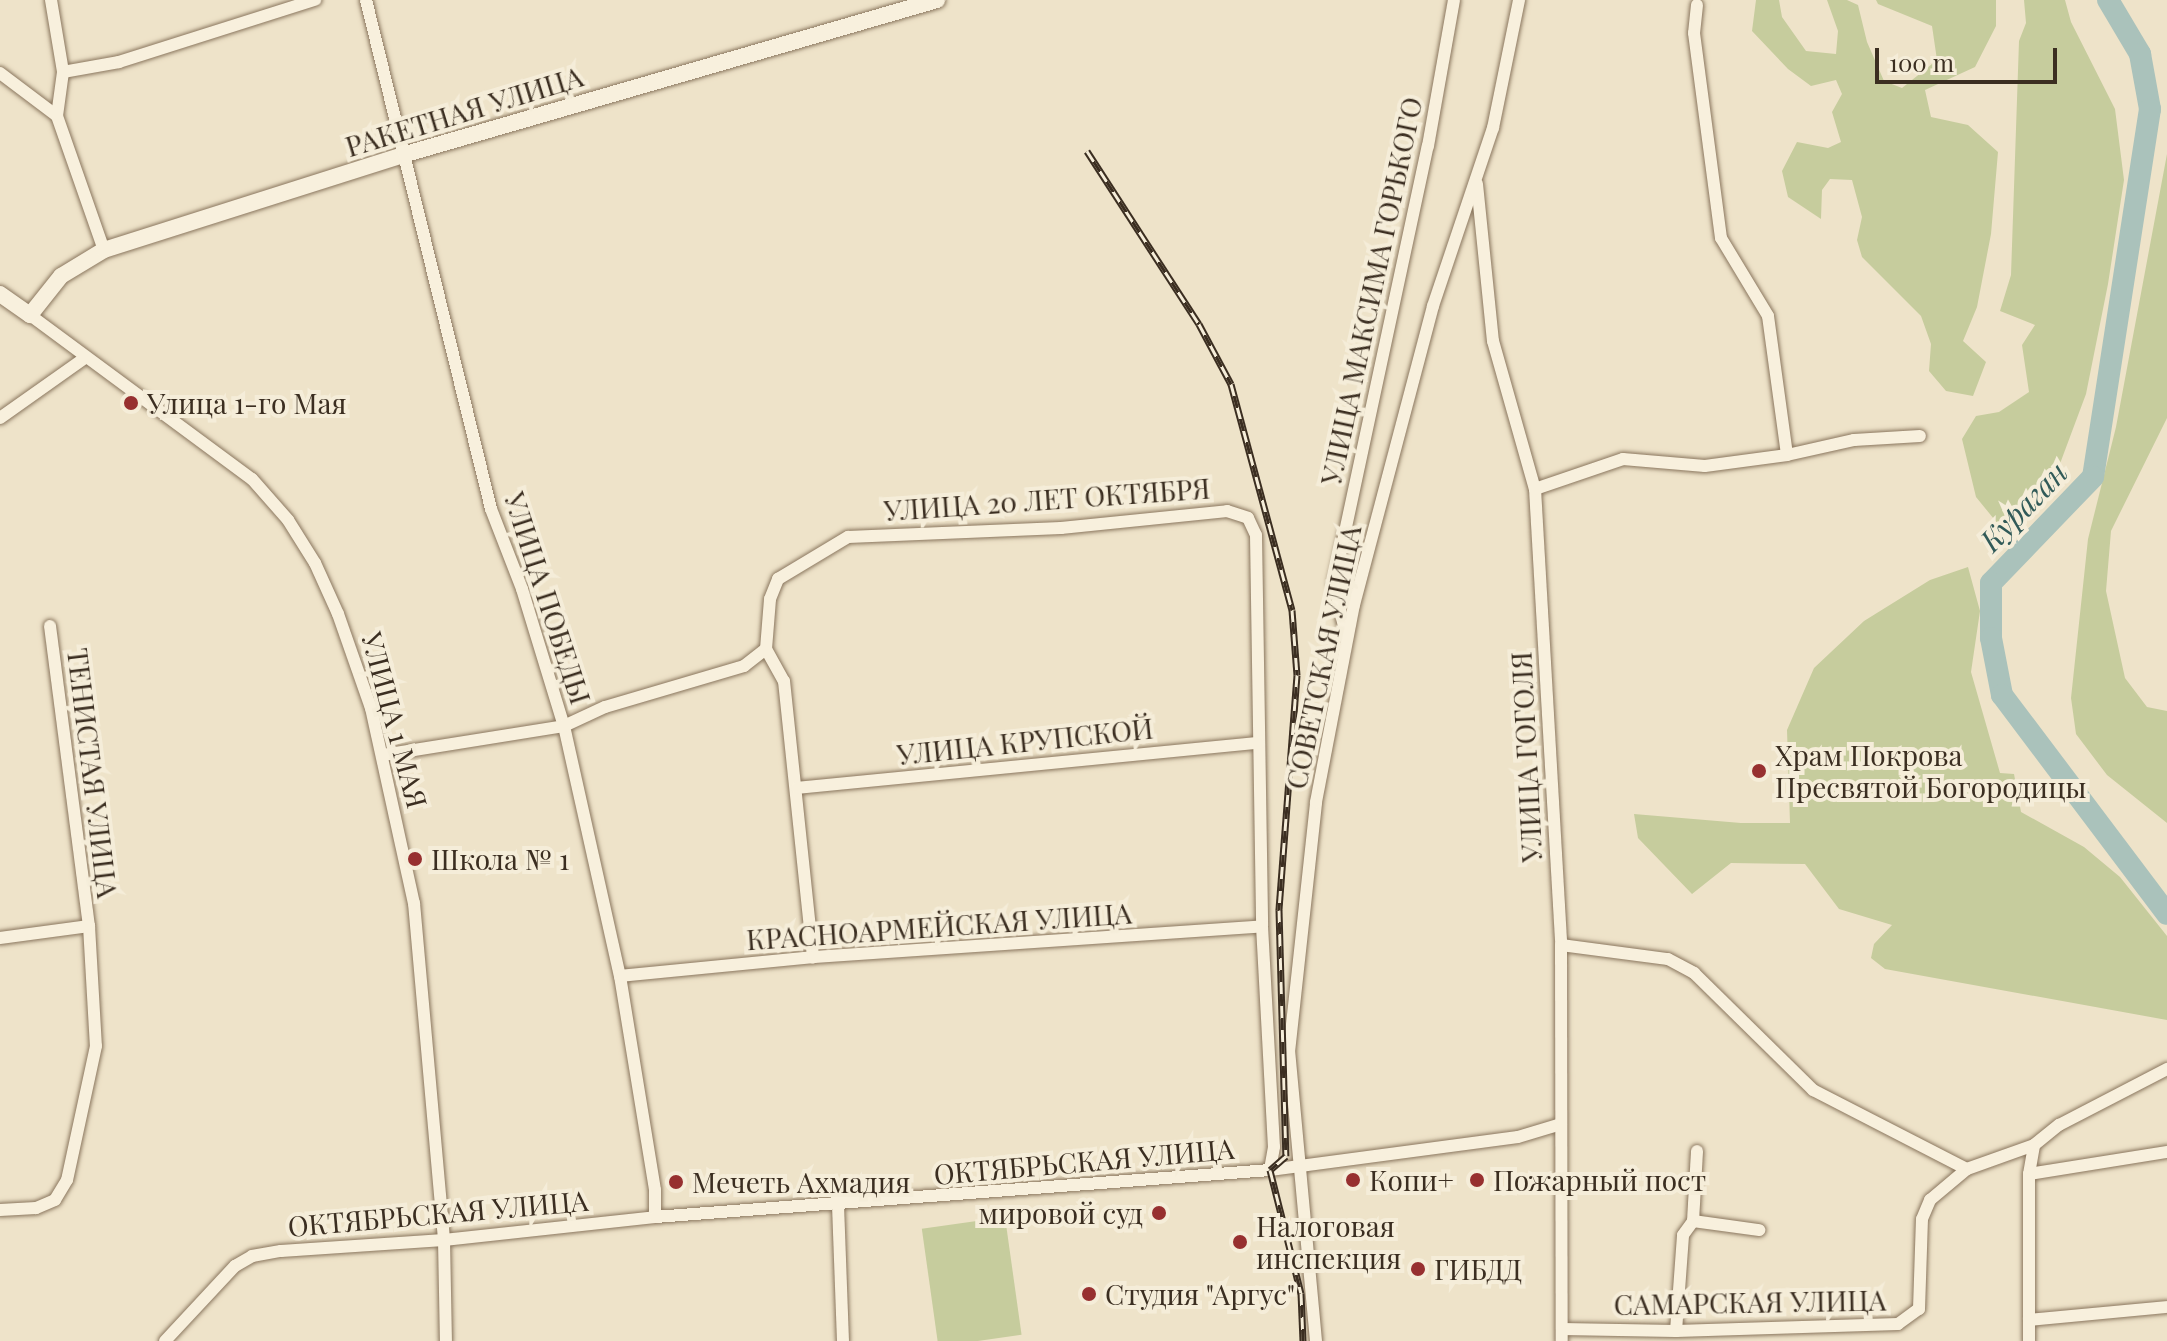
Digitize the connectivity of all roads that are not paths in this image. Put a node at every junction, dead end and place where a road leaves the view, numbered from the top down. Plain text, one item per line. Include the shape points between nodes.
1 (51, 0) edge
2 (315, 0) edge
3 (366, 0) edge
4 (937, 0) edge
5 (1454, 0) edge
6 (1519, 0) edge
7 (1697, 5) dead end
8 (63, 72) junction
9 (0, 73) edge
10 (57, 116) junction
11 (406, 154) junction
12 (1476, 177) junction
13 (104, 250) junction
14 (0, 294) edge
15 (30, 315) junction
16 (86, 357) junction
17 (0, 418) edge
18 (1920, 436) dead end
19 (1787, 455) junction
20 (1535, 489) junction
21 (50, 626) dead end
22 (1347, 638) junction
23 (766, 649) junction
24 (564, 726) junction
25 (1259, 743) junction
26 (383, 755) junction
27 (797, 788) junction
28 (89, 926) junction
29 (1262, 926) junction
30 (0, 938) edge
31 (1561, 945) junction
32 (813, 957) junction
33 (620, 976) junction
34 (2167, 1069) edge
35 (1561, 1124) junction
36 (2034, 1145) junction
37 (1697, 1151) dead end
38 (2167, 1152) edge
39 (1299, 1166) junction
40 (1967, 1169) junction
41 (1270, 1170) junction
42 (2029, 1174) junction
43 (838, 1205) junction
44 (0, 1210) edge
45 (655, 1217) junction
46 (1693, 1221) junction
47 (1759, 1230) dead end
48 (444, 1240) junction
49 (2167, 1307) edge
50 (2029, 1320) junction
51 (1676, 1331) junction
52 (1562, 1335) edge
53 (165, 1341) edge
54 (446, 1341) edge
55 (843, 1341) edge
56 (1316, 1341) edge
57 (2029, 1341) edge

1 - 8 street
2 - 8 street via 119,62
3 - 11 street, УЛИЦА ПОБЕДЫ
4 - 11 main road, РАКЕТНАЯ УЛИЦА
5 - 22 street, УЛИЦА МАКСИМА ГОРЬКОГО via 1334,583
6 - 12 street, СОВЕТСКАЯ УЛИЦА via 1493,128
7 - 19 street via 1694,33 1721,238 1768,316
8 - 10 street
9 - 10 street
10 - 13 street
11 - 13 main road, РАКЕТНАЯ УЛИЦА
11 - 24 street, УЛИЦА ПОБЕДЫ via 491,509
12 - 20 street, УЛИЦА ГОГОЛЯ via 1493,341
12 - 22 street, СОВЕТСКАЯ УЛИЦА via 1433,306
13 - 15 main road, РАКЕТНАЯ УЛИЦА via 61,276
14 - 15 main road
15 - 16 street, УЛИЦА 1 МАЯ
16 - 17 street
16 - 26 street, УЛИЦА 1 МАЯ via 252,479 288,520 338,614
18 - 19 street via 1854,440
19 - 20 street via 1705,466 1623,459
20 - 31 street, УЛИЦА ГОГОЛЯ
21 - 28 street, ТЕНИСТАЯ УЛИЦА
22 - 39 street, СОВЕТСКАЯ УЛИЦА via 1316,802 1289,1052
23 - 24 street via 744,666 605,707
23 - 25 street, УЛИЦА 20 ЛЕТ ОКТЯБРЯ via 770,599 778,579 848,537 1061,528 1227,511 1248,518 1256,535
23 - 27 street via 784,681
24 - 26 street
24 - 33 street, УЛИЦА ПОБЕДЫ
25 - 27 street, УЛИЦА КРУПСКОЙ
25 - 29 street
26 - 48 street, УЛИЦА 1 МАЯ via 414,903
27 - 32 street
28 - 30 street, ТЕНИСТАЯ УЛИЦА
28 - 44 street, ТЕНИСТАЯ УЛИЦА via 96,1046 67,1180 55,1200 36,1208
29 - 32 street, КРАСНОАРМЕЙСКАЯ УЛИЦА
29 - 41 street via 1274,1147
31 - 35 street, УЛИЦА ГОГОЛЯ
31 - 40 street via 1668,959 1694,973 1813,1090
32 - 33 street, КРАСНОАРМЕЙСКАЯ УЛИЦА
33 - 45 street, УЛИЦА ПОБЕДЫ
34 - 36 street via 2059,1125
35 - 39 street, ОКТЯБРЬСКАЯ УЛИЦА via 1518,1137
35 - 52 street, УЛИЦА ГОГОЛЯ
36 - 40 street
36 - 42 street
37 - 46 street
38 - 42 street
39 - 41 street, ОКТЯБРЬСКАЯ УЛИЦА
39 - 56 street, СОВЕТСКАЯ УЛИЦА
40 - 51 street, САМАРСКАЯ УЛИЦА via 1930,1200 1922,1219 1919,1309 1898,1324
41 - 43 street, ОКТЯБРЬСКАЯ УЛИЦА
42 - 50 street
43 - 45 street, ОКТЯБРЬСКАЯ УЛИЦА
43 - 55 street
45 - 48 street, ОКТЯБРЬСКАЯ УЛИЦА
46 - 47 street
46 - 51 street via 1683,1235
48 - 53 street, ОКТЯБРЬСКАЯ УЛИЦА via 252,1256 235,1266
48 - 54 street, УЛИЦА 1 МАЯ
49 - 50 street
50 - 57 street
51 - 52 street, САМАРСКАЯ УЛИЦА

